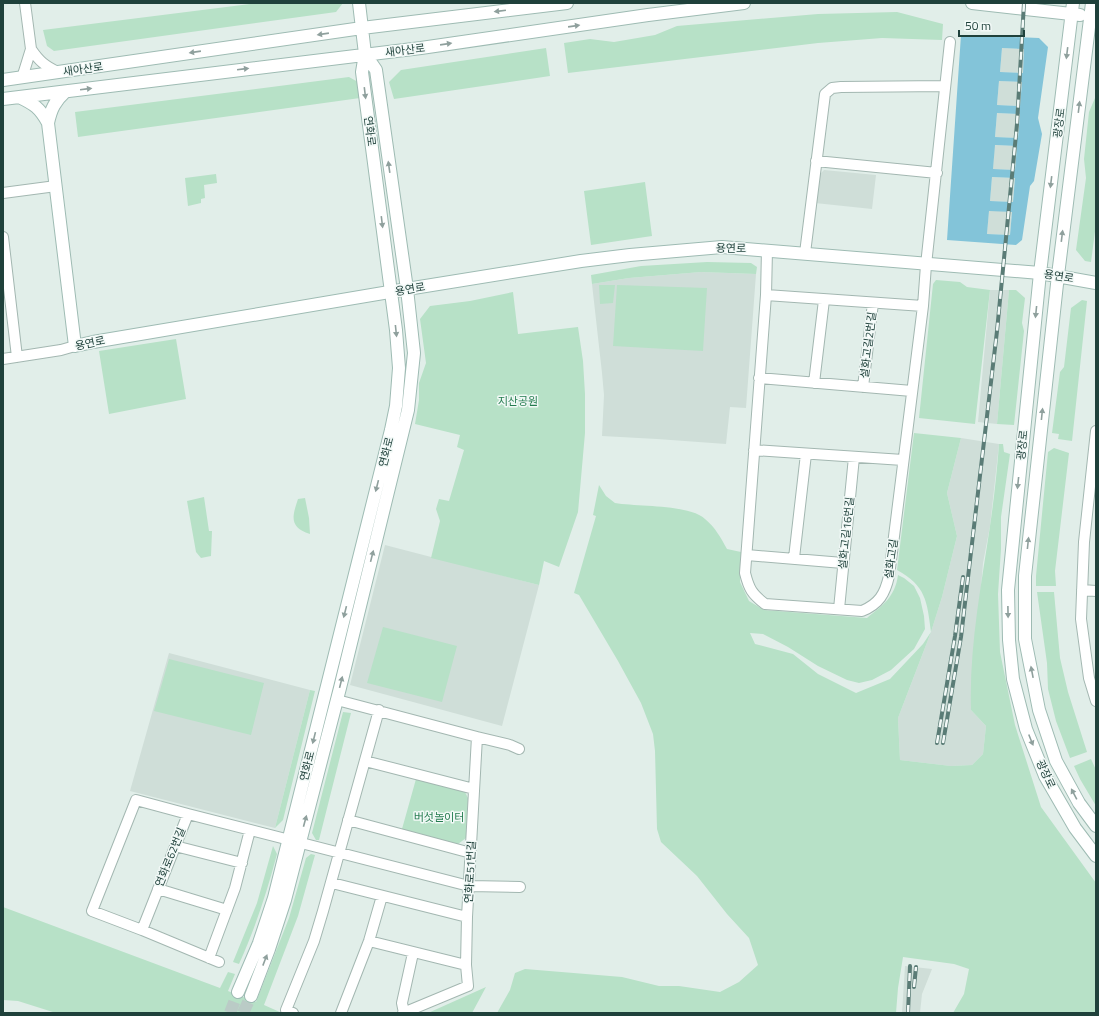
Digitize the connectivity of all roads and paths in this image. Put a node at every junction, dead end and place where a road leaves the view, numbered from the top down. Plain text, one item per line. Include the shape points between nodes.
1 (25, 3) edge
2 (359, 3) edge
3 (567, 3) edge
4 (744, 3) edge
5 (972, 3) edge
6 (1092, 3) edge
7 (1073, 9) edge
8 (1093, 17) edge
9 (362, 28) junction
10 (950, 42) dead end
11 (31, 49) junction
12 (365, 54) junction
13 (58, 72) junction
14 (22, 78) junction
15 (3, 80) edge
16 (945, 86) junction
17 (65, 92) junction
18 (19, 97) junction
19 (3, 99) edge
20 (48, 123) junction
21 (816, 161) junction
22 (937, 173) junction
23 (56, 186) junction
24 (3, 193) edge
25 (3, 237) edge
26 (767, 250) junction
27 (805, 253) junction
28 (926, 265) junction
29 (1040, 273) junction
30 (1058, 275) junction
31 (1096, 283) edge
32 (406, 289) junction
33 (391, 292) junction
34 (766, 295) junction
35 (824, 300) junction
36 (873, 303) junction
37 (923, 306) junction
38 (75, 346) junction
39 (17, 356) junction
40 (3, 358) edge
41 (759, 378) junction
42 (814, 383) junction
43 (863, 387) junction
44 (912, 390) junction
45 (1096, 431) edge
46 (754, 450) junction
47 (806, 454) junction
48 (854, 457) junction
49 (903, 460) junction
50 (1093, 486) edge
51 (747, 555) junction
52 (794, 558) junction
53 (843, 563) junction
54 (1082, 590) junction
55 (1096, 591) edge
56 (839, 609) junction
57 (337, 700) junction
58 (1096, 701) edge
59 (379, 710) junction
60 (476, 736) junction
61 (518, 749) dead end
62 (366, 761) junction
63 (474, 789) junction
64 (188, 814) junction
65 (348, 820) junction
66 (1096, 826) edge
67 (250, 830) junction
68 (294, 840) junction
69 (175, 846) junction
70 (339, 852) junction
71 (471, 853) junction
72 (1096, 856) edge
73 (242, 863) junction
74 (332, 883) junction
75 (469, 886) junction
76 (520, 887) dead end
77 (158, 889) junction
78 (382, 896) junction
79 (227, 910) junction
80 (468, 917) junction
81 (142, 930) junction
82 (369, 941) junction
83 (413, 953) junction
84 (209, 958) junction
85 (219, 962) dead end
86 (466, 965) junction
87 (238, 992) tunnel mouth
88 (251, 996) tunnel mouth
89 (289, 1012) edge
90 (341, 1013) edge
91 (404, 1013) edge

1 - 11 street
2 - 9 street
3 -> 9 street, 새아산로
12 -> 4 street, 새아산로
5 - 7 street
6 - 8 street, 광장로
7 - 8 street
7 -> 29 street, 광장로
30 -> 8 street, 광장로
9 - 12 street
9 -> 13 street, 새아산로
10 - 16 street
11 - 13 street via 38,60
11 - 14 street
17 -> 12 street, 새아산로
32 -> 12 street, 연화로 via 376,70
12 -> 33 street, 연화로 via 362,72
13 - 14 street, 새아산로
14 - 15 street, 새아산로
16 - 21 street via 832,88 825,94
16 - 22 street
17 - 18 street, 새아산로
17 - 20 street, 새아산로 via 56,100
18 - 19 street, 새아산로
18 - 20 street, 새아산로 via 31,102 41,111
20 - 23 street, 새아산로
21 - 22 street
21 - 27 street
22 - 28 street
23 - 24 street
23 - 38 street, 새아산로
25 - 39 street
26 - 27 street, 용연로
26 - 32 street, 용연로 via 722,247 630,255
26 - 34 street, 설화고길
27 - 28 street, 용연로
28 - 29 street, 용연로
28 - 37 street, 설화고길
29 - 30 street, 용연로
29 -> 72 street, 광장로 via 1008,590 1008,640 1013,679 1026,729 1045,776 1075,828
30 - 31 street, 용연로
66 -> 30 street, 광장로 via 1079,804 1056,762 1039,710 1025,639 1025,576
32 - 33 street, 용연로
57 -> 32 street, 연화로 via 408,410 414,353
33 - 38 street, 용연로
33 -> 68 street, 연화로 via 399,368 396,406
34 - 35 street, 설화고길2번길
34 - 41 street, 설화고길
35 - 36 street, 설화고길2번길
35 - 42 street
36 - 37 street, 설화고길2번길
36 - 43 street, 설화고길2번길
37 - 44 street, 설화고길
38 - 39 street, 용연로
39 - 40 street, 용연로
41 - 42 street
41 - 46 street, 설화고길
42 - 43 street
43 - 44 street
44 - 49 street, 설화고길
45 - 50 street
46 - 47 street
46 - 51 street, 설화고길
47 - 48 street
47 - 52 street
48 - 49 street
48 - 53 street, 설화고길16번길
49 - 56 street, 설화고길 via 886,588 872,607 862,611
50 - 54 street via 1084,542
51 - 52 street
51 - 56 street, 설화고길 via 746,573 749,588 765,604
52 - 53 street
53 - 56 street, 설화고길16번길
54 - 55 street
54 - 58 street via 1082,632 1089,678
57 - 59 street
68 -> 57 street, 연화로
59 - 60 street
59 - 62 street
60 - 61 street
60 - 63 street, 연화로51번길
62 - 63 street
62 - 65 street
63 - 71 street, 연화로51번길
64 - 67 street, 연화로62번길
64 - 69 street, 연화로62번길
64 - 81 street via 136,800 133,807 92,911
65 - 70 street
65 - 71 street
67 - 68 street, 연화로62번길
67 - 73 street
68 - 70 street
68 - 87 street, 연화로 via 259,943
88 -> 68 street, 연화로 via 285,900
69 - 73 street
69 - 77 street, 연화로62번길
70 - 74 street
70 - 75 street
71 - 75 street, 연화로51번길
73 - 79 street
74 - 78 street
74 - 89 street
75 - 76 street
75 - 80 street, 연화로51번길
77 - 79 street
77 - 81 street, 연화로62번길
78 - 80 street
78 - 82 street
79 - 84 street
80 - 86 street, 연화로51번길
81 - 84 street
82 - 83 street
82 - 90 street
83 - 86 street
83 - 91 street via 402,1003
84 - 85 street
86 - 91 street, 연화로51번길 via 468,986

